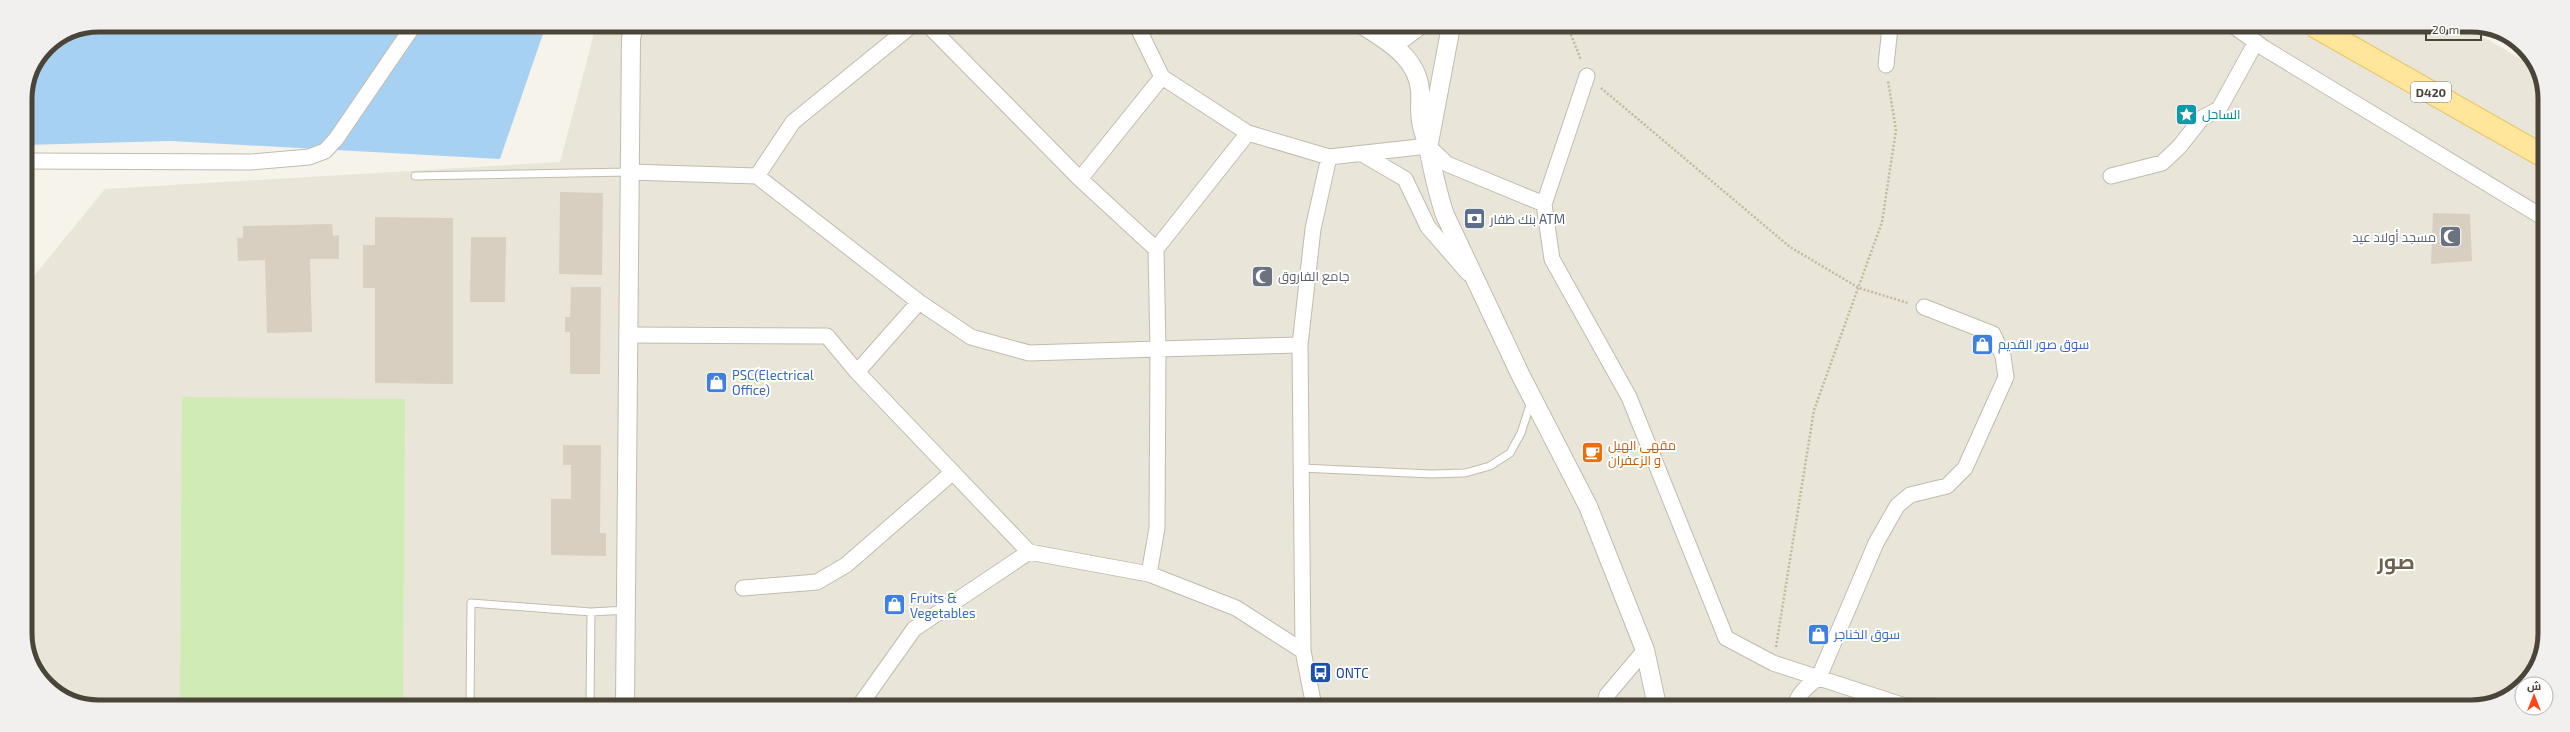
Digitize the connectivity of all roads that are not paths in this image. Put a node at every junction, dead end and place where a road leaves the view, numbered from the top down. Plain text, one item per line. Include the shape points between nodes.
1 (409, 32) edge
2 (632, 32) edge
3 (904, 32) edge
4 (935, 32) edge
5 (1140, 32) edge
6 (1373, 32) edge
7 (1411, 32) edge
8 (1450, 32) edge
9 (1889, 32) edge
10 (2242, 32) edge
11 (2325, 32) edge
12 (1388, 42) junction
13 (2256, 42) junction
14 (1886, 65) road end
15 (1162, 76) junction
16 (1587, 76) road end
17 (1248, 133) junction
18 (1428, 146) junction
19 (2538, 153) edge
20 (1364, 155) junction
21 (1329, 157) junction
22 (32, 161) edge
23 (629, 172) junction
24 (415, 176) dead end
25 (757, 176) junction
26 (2111, 176) dead end
27 (1080, 179) junction
28 (1544, 204) junction
29 (2538, 214) edge
30 (1156, 249) junction
31 (1478, 284) junction
32 (919, 302) junction
33 (1924, 307) road end
34 (629, 335) junction
35 (1300, 345) junction
36 (1158, 349) junction
37 (857, 372) junction
38 (1532, 397) junction
39 (1300, 468) junction
40 (953, 472) junction
41 (1029, 552) junction
42 (1149, 574) junction
43 (743, 588) dead end
44 (627, 610) junction
45 (591, 612) junction
46 (1645, 650) junction
47 (1303, 651) junction
48 (1819, 677) junction
49 (470, 700) edge
50 (590, 700) edge
51 (625, 700) edge
52 (864, 700) edge
53 (1313, 700) edge
54 (1606, 700) edge
55 (1656, 700) edge
56 (1796, 700) edge
57 (1887, 700) edge

1 - 22 street via 336,139 325,151 309,157 251,162
2 - 23 street
3 - 25 street via 793,122
4 - 27 street
5 - 15 street
6 - 12 street
7 - 12 street via 1403,38
8 - 18 street
9 - 14 street
10 - 13 street
11 - 19 main road, D420
12 - 18 street via 1405,56 1417,74 1421,123
13 - 26 street via 2219,109 2202,118 2179,147 2162,163
13 - 29 street
15 - 17 street
15 - 27 street
16 - 28 street
17 - 21 street
17 - 30 street
18 - 20 street
18 - 28 street via 1447,164
18 - 31 street via 1436,191
20 - 21 street
20 - 31 street via 1405,179 1428,227
21 - 35 street via 1312,229
23 - 24 lane
23 - 25 street
23 - 34 street
25 - 32 street
27 - 30 street
28 - 48 street via 1552,259 1629,397 1726,638 1773,663
30 - 36 street
31 - 38 street
32 - 36 street via 971,337 1029,353
32 - 37 street
33 - 48 street via 1993,334 2003,356 2006,377 1965,468 1947,486 1910,495 1897,506 1876,543
34 - 37 street via 827,336
34 - 44 street
35 - 36 street
35 - 39 street
36 - 42 street via 1157,528
37 - 40 street
38 - 39 lane via 1521,432 1510,453 1490,466 1465,473 1431,474
38 - 46 street via 1588,506
39 - 47 street
40 - 41 street
40 - 43 street via 846,565 817,582
41 - 42 street
41 - 52 street via 914,629
42 - 47 street via 1236,608
44 - 45 lane
44 - 51 street
45 - 49 lane via 471,603
45 - 50 lane
46 - 54 street via 1607,695
46 - 55 street
47 - 53 street
48 - 56 street
48 - 57 street

